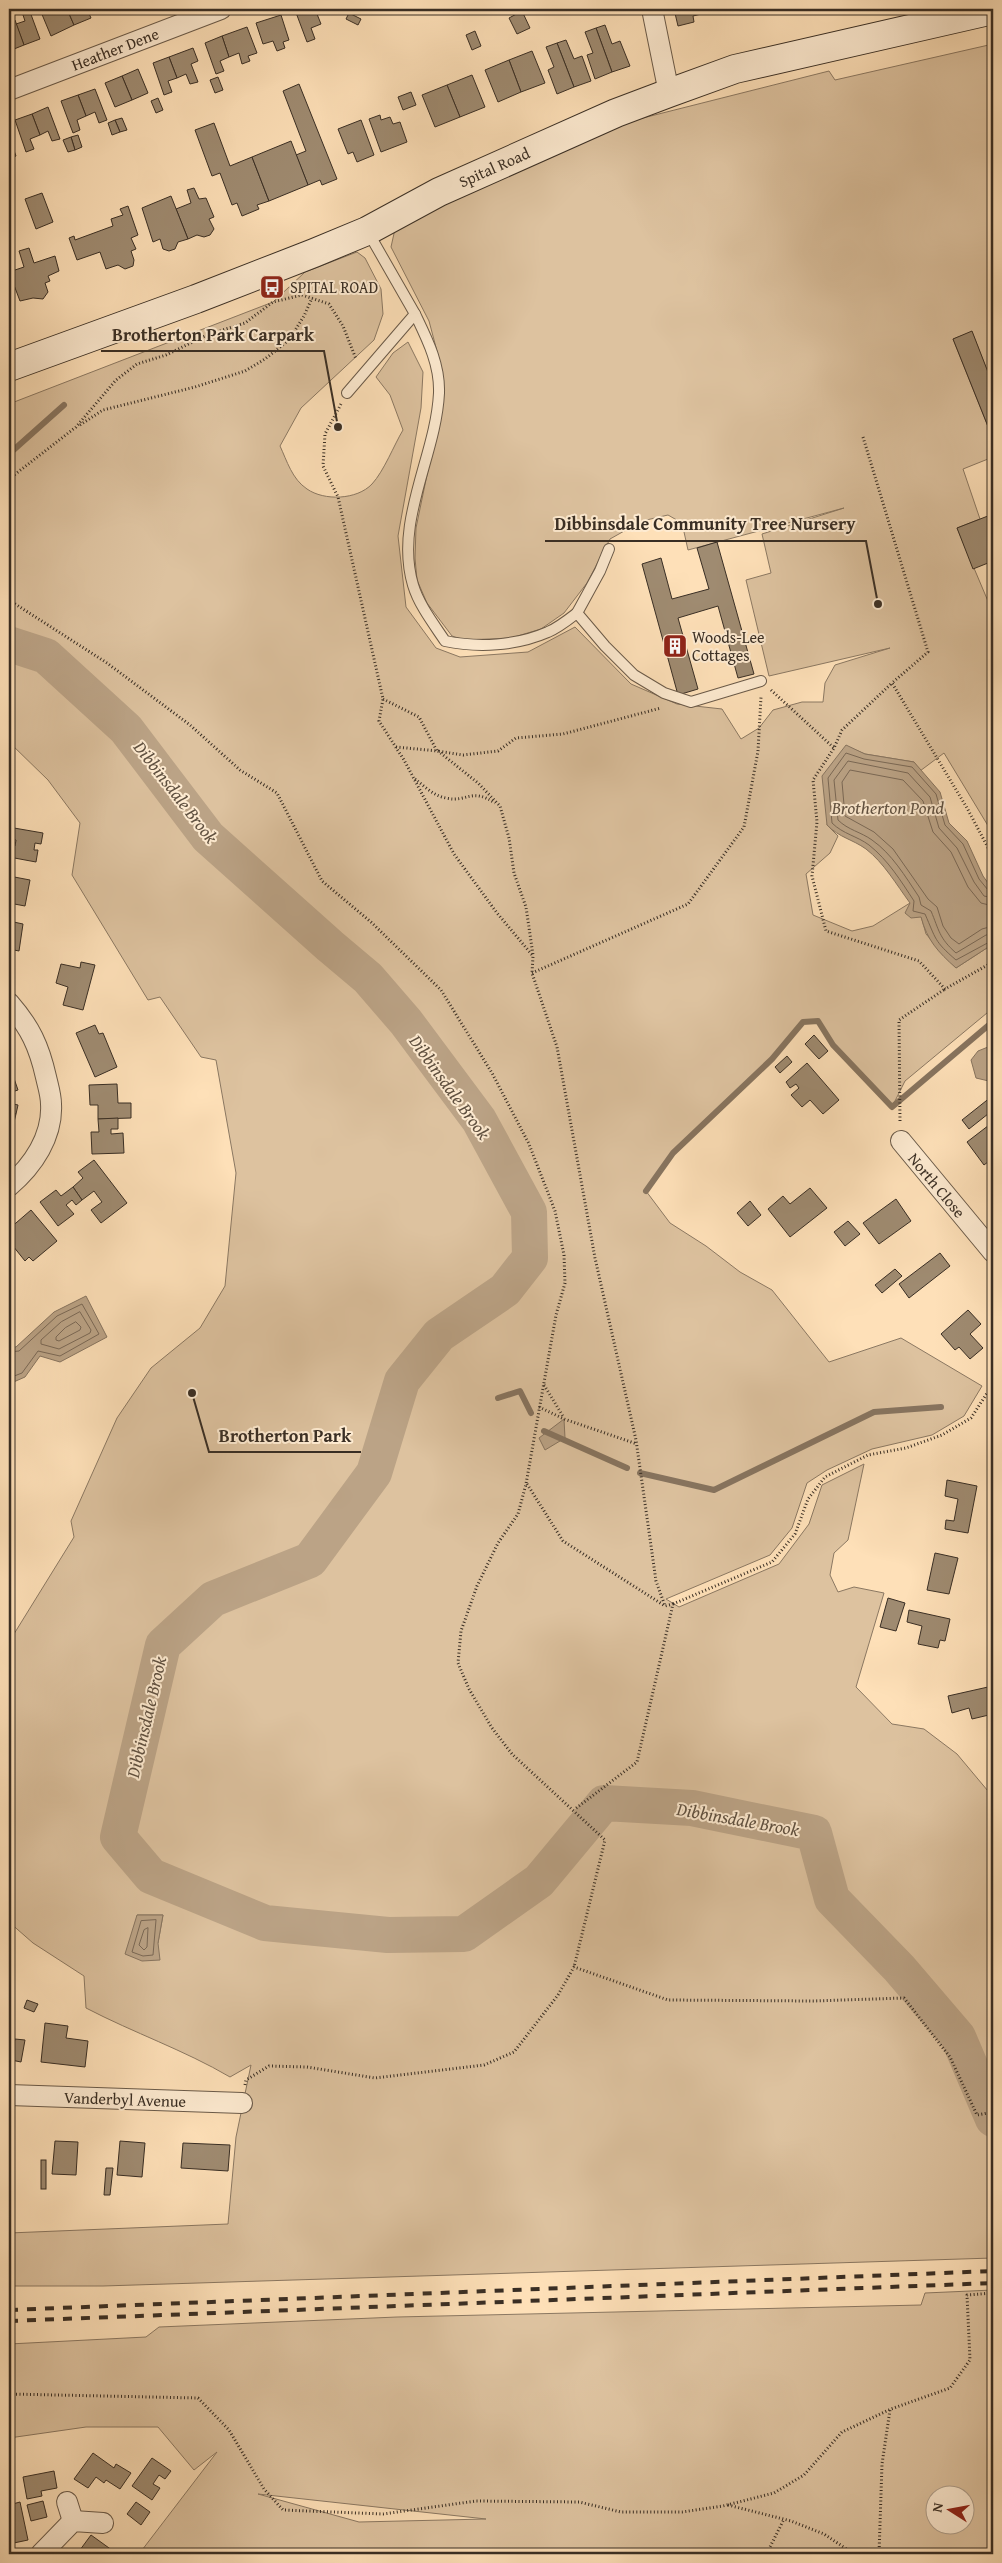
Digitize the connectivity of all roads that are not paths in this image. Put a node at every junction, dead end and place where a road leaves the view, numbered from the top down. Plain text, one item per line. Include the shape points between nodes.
1 (221, 9) edge
2 (652, 9) edge
3 (993, 10) edge
4 (941, 16) edge
5 (9, 90) edge
6 (669, 93) junction
7 (368, 231) junction
8 (415, 314) junction
9 (9, 367) edge
10 (347, 393) road end
11 (609, 549) dead end
12 (577, 614) junction
13 (761, 681) road end
14 (9, 1003) edge
15 (901, 1141) road end
16 (9, 1186) edge
17 (993, 1252) edge
18 (9, 2095) edge
19 (242, 2103) road end
20 (67, 2502) dead end
21 (73, 2521) junction
22 (103, 2523) dead end
23 (42, 2554) edge

1 - 5 street, Heather Dene
2 - 6 street
3 - 4 main road, Spital Road
4 - 6 main road, Spital Road via 736,69
6 - 7 main road, Spital Road via 616,113 439,192
7 - 8 lane
7 - 9 main road, Spital Road via 196,299
8 - 10 lane
8 - 12 lane via 434,356 439,392 413,506 408,560 412,585 422,608 445,641 469,646 517,643 549,632
11 - 12 lane
12 - 13 lane via 634,674 664,693 691,702
14 - 16 street via 23,1018 40,1050 51,1104 48,1131 37,1156
15 - 17 street, North Close
18 - 19 street, Vanderbyl Avenue
20 - 21 street
21 - 22 street
21 - 23 street

